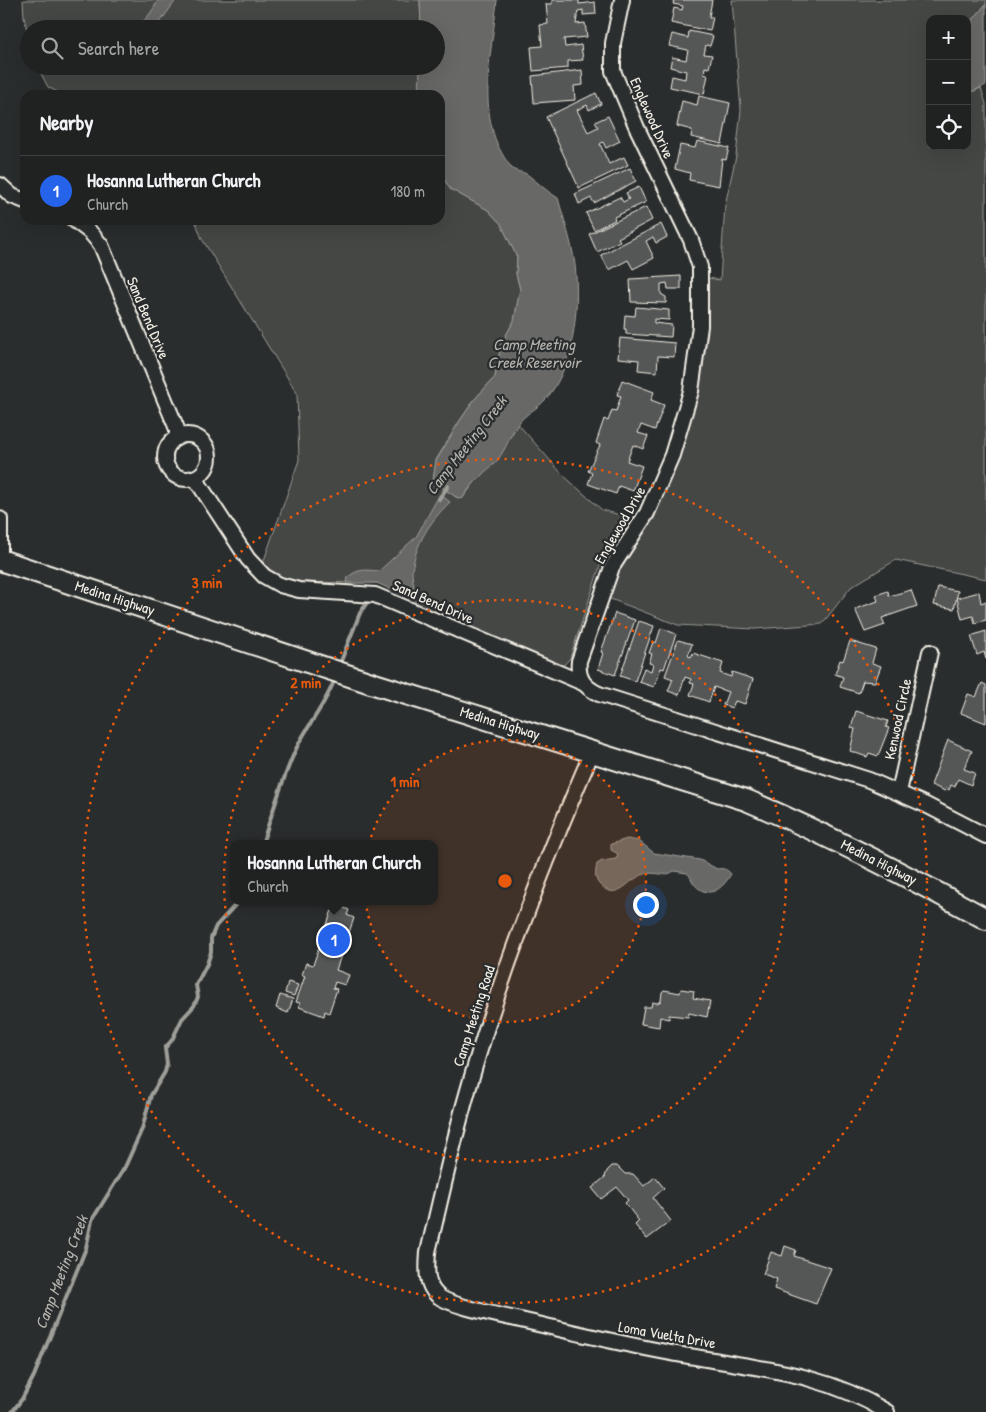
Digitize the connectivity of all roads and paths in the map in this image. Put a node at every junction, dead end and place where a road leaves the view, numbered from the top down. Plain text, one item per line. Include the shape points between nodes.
1 (622, 0) edge
2 (0, 185) edge
3 (20, 199) edge
4 (81, 225) edge
5 (177, 438) junction
6 (195, 478) junction
7 (0, 519) edge
8 (0, 560) edge
9 (930, 652) dead end
10 (583, 683) junction
11 (592, 752) junction
12 (899, 792) junction
13 (986, 836) edge
14 (986, 919) edge
15 (438, 1297) joint
16 (887, 1412) edge

1 - 10 street, Englewood Drive via 613,43 614,71 691,240 700,267 700,326 695,375 682,424 661,486 612,567 579,661 578,672
2 - 3 street
4 - 5 street, Sand Bend Drive via 101,245
5 - 6 street via 167,449 166,463 174,475
5 - 6 street via 198,438 207,448 206,469
6 - 10 street, Sand Bend Drive via 231,535 264,576 289,588 375,595
7 - 8 street
8 - 11 main road, Medina Highway via 371,683
9 - 12 street, Kenwood Circle
10 - 12 street via 599,694
11 - 14 main road, Medina Highway via 746,800 803,824 890,866
11 - 15 street, Camp Meeting Road via 534,888 465,1101 428,1252 426,1275
12 - 13 street
15 - 16 street, Loma Vuelta Drive via 491,1314 618,1343 794,1373 832,1384

